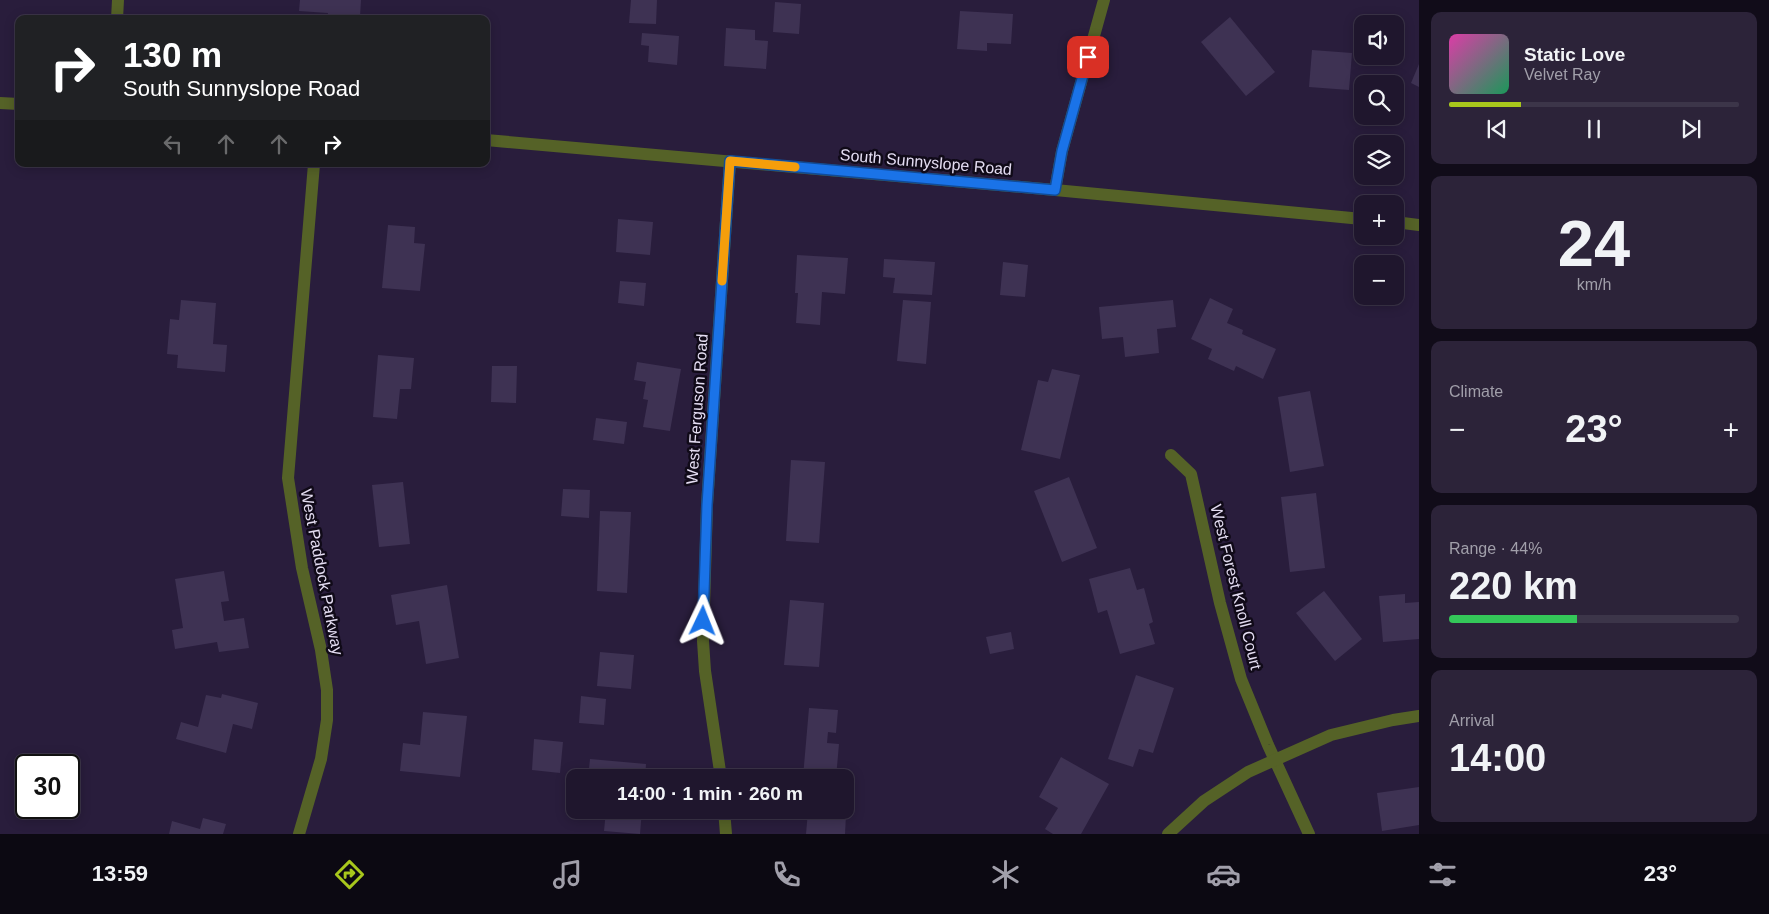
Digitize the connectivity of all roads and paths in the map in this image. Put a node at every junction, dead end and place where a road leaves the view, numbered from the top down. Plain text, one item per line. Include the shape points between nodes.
1 (118, 0) edge
2 (1104, 0) edge
3 (117, 15) edge
4 (0, 102) edge
5 (15, 104) edge
6 (490, 140) edge
7 (730, 161) junction
8 (314, 167) edge
9 (1055, 190) junction
10 (1354, 218) edge
11 (1404, 223) edge
12 (1419, 225) edge
13 (1171, 455) dead end
14 (1419, 716) edge
15 (1275, 760) junction
16 (720, 769) edge
17 (725, 819) edge
18 (299, 834) edge
19 (726, 834) edge
20 (1168, 834) edge
21 (1309, 834) edge

1 - 3 street
2 - 9 street via 1062,151
4 - 5 street
6 - 7 street, South Sunnyslope Road
7 - 9 street, South Sunnyslope Road
7 - 16 street, West Ferguson Road via 707,505 703,641
8 - 18 street, West Paddock Parkway via 288,478 302,568 321,650 327,690 327,720 321,759
9 - 10 street, South Sunnyslope Road
11 - 12 street
13 - 15 street, West Forest Knoll Court via 1191,474 1241,679
14 - 15 street via 1346,730
15 - 20 street via 1248,772 1204,801
15 - 21 street, West Forest Knoll Court
17 - 19 street

